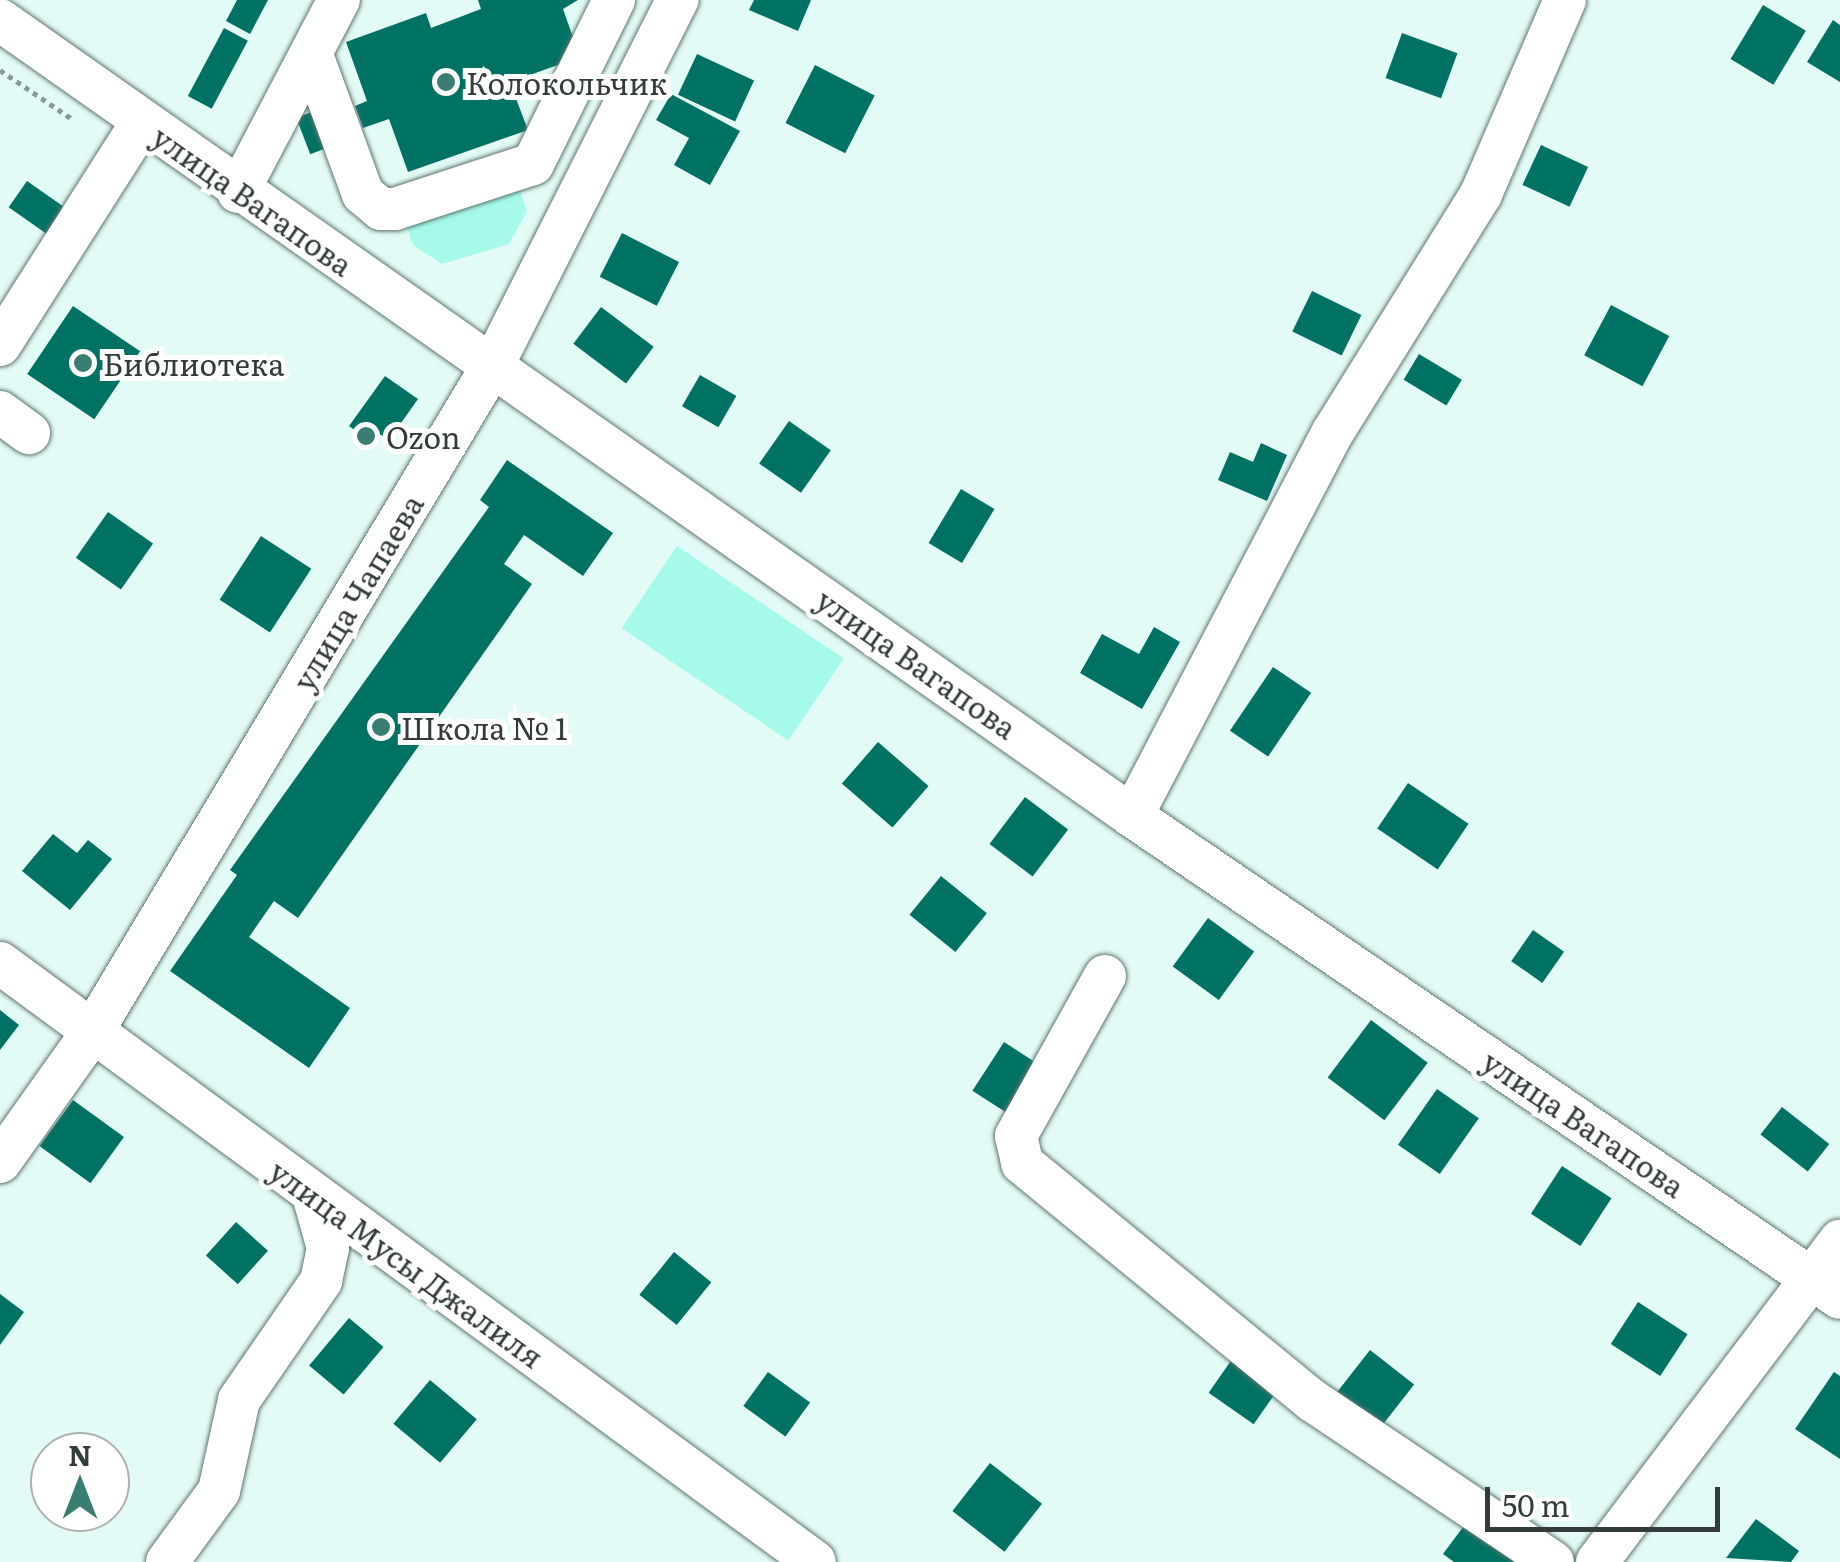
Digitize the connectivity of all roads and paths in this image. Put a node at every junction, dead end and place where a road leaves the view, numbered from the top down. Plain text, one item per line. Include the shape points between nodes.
1 (339, 0) edge
2 (614, 0) edge
3 (677, 0) edge
4 (1566, 0) edge
5 (0, 20) edge
6 (312, 55) junction
7 (579, 77) junction
8 (629, 100) junction
9 (142, 122) junction
10 (238, 192) junction
11 (0, 345) edge
12 (494, 364) junction
13 (1132, 816) junction
14 (0, 963) edge
15 (1106, 976) dead end
16 (92, 1034) junction
17 (0, 1162) edge
18 (313, 1195) junction
19 (1840, 1241) edge
20 (1826, 1288) edge
21 (167, 1562) edge
22 (815, 1562) edge
23 (1553, 1562) edge
24 (1597, 1562) edge

1 - 6 street
2 - 7 street
3 - 8 street, улица Чапаева
4 - 13 street via 1481,194 1333,432
5 - 9 street, улица Вагапова
6 - 7 street via 363,194 381,209 533,164
6 - 10 street
7 - 8 street
8 - 12 street, улица Чапаева
9 - 10 street, улица Вагапова
9 - 11 street
10 - 12 street, улица Вагапова
12 - 13 street, улица Вагапова
12 - 16 street, улица Чапаева
13 - 20 street, улица Вагапова
14 - 16 street, улица Мусы Джалиля
15 - 23 street via 1016,1136 1022,1163 1313,1401
16 - 17 street, улица Чапаева
16 - 18 street, улица Мусы Джалиля
18 - 21 street via 328,1248 321,1281 239,1400 220,1491
18 - 22 street, улица Мусы Джалиля
19 - 20 street
20 - 24 street

